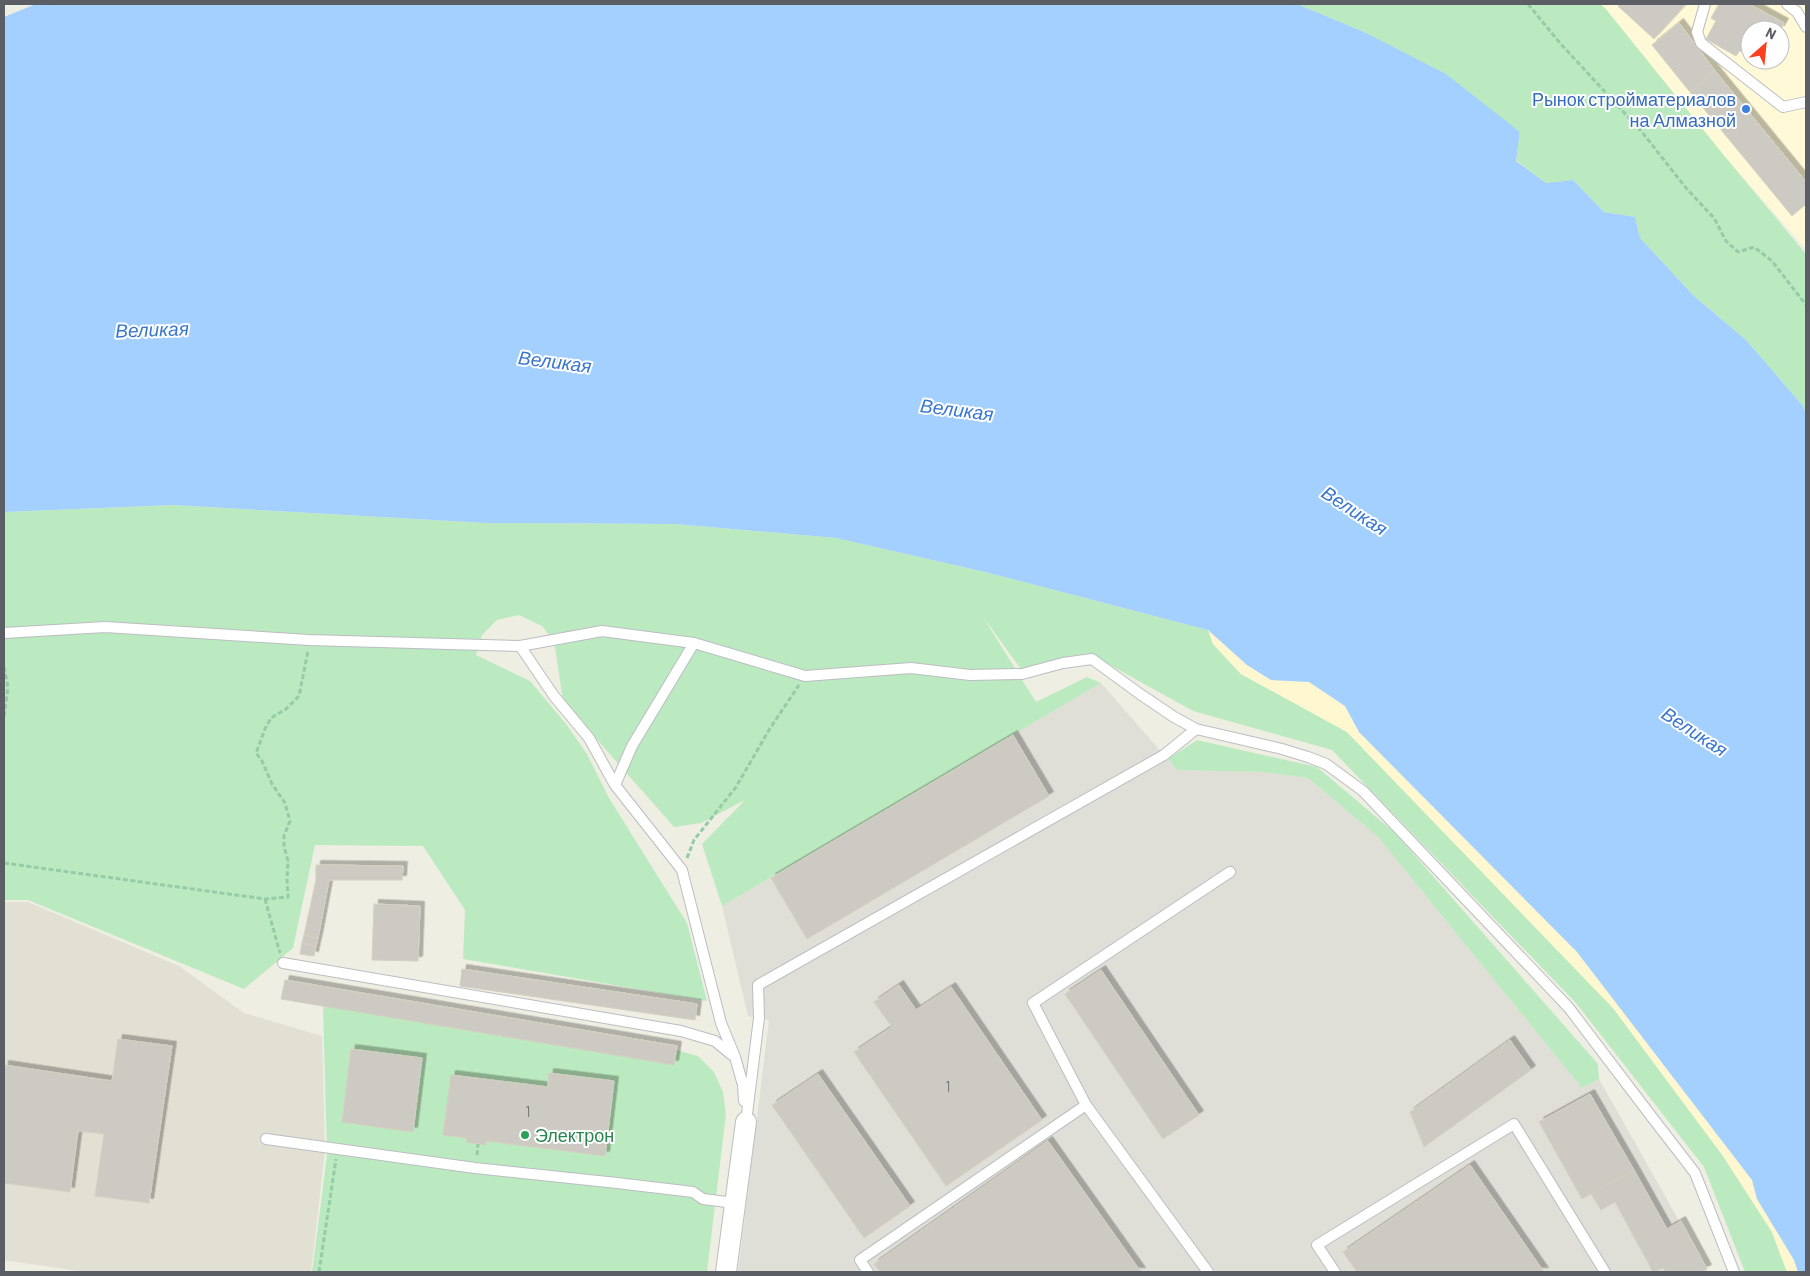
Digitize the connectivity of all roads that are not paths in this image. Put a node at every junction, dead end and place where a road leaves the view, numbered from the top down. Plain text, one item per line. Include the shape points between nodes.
1 (1705, 4) edge
2 (1787, 4) edge
3 (1806, 27) edge
4 (1806, 102) edge
5 (4, 633) edge
6 (694, 643) junction
7 (520, 646) junction
8 (1196, 729) junction
9 (615, 785) junction
10 (1230, 872) dead end
11 (283, 963) road end
12 (734, 1057) junction
13 (1086, 1105) junction
14 (746, 1122) junction
15 (266, 1139) dead end
16 (735, 1203) junction
17 (726, 1272) edge
18 (868, 1272) edge
19 (1208, 1272) edge
20 (1336, 1272) edge
21 (1605, 1272) edge
22 (1734, 1272) edge

1 - 4 lane via 1697,32 1701,43 1783,107
2 - 3 lane via 1797,12
5 - 7 lane via 105,627 310,640
6 - 7 lane via 602,631
6 - 8 lane via 805,676 911,668 970,675 1022,674 1092,659
6 - 9 lane via 632,746
7 - 9 lane via 554,696 590,738
8 - 14 lane via 1164,754 758,985 759,1018
8 - 22 lane via 1308,757 1326,764 1363,791 1569,1008 1695,1173
9 - 12 lane via 682,870 721,1023
10 - 13 lane via 1033,1003
11 - 12 lane via 681,1031 715,1041
12 - 14 lane via 743,1085
13 - 18 lane via 860,1260
13 - 19 lane
14 - 16 street
15 - 16 lane via 475,1168 693,1192 703,1199
16 - 17 street
20 - 21 lane via 1317,1245 1514,1124

